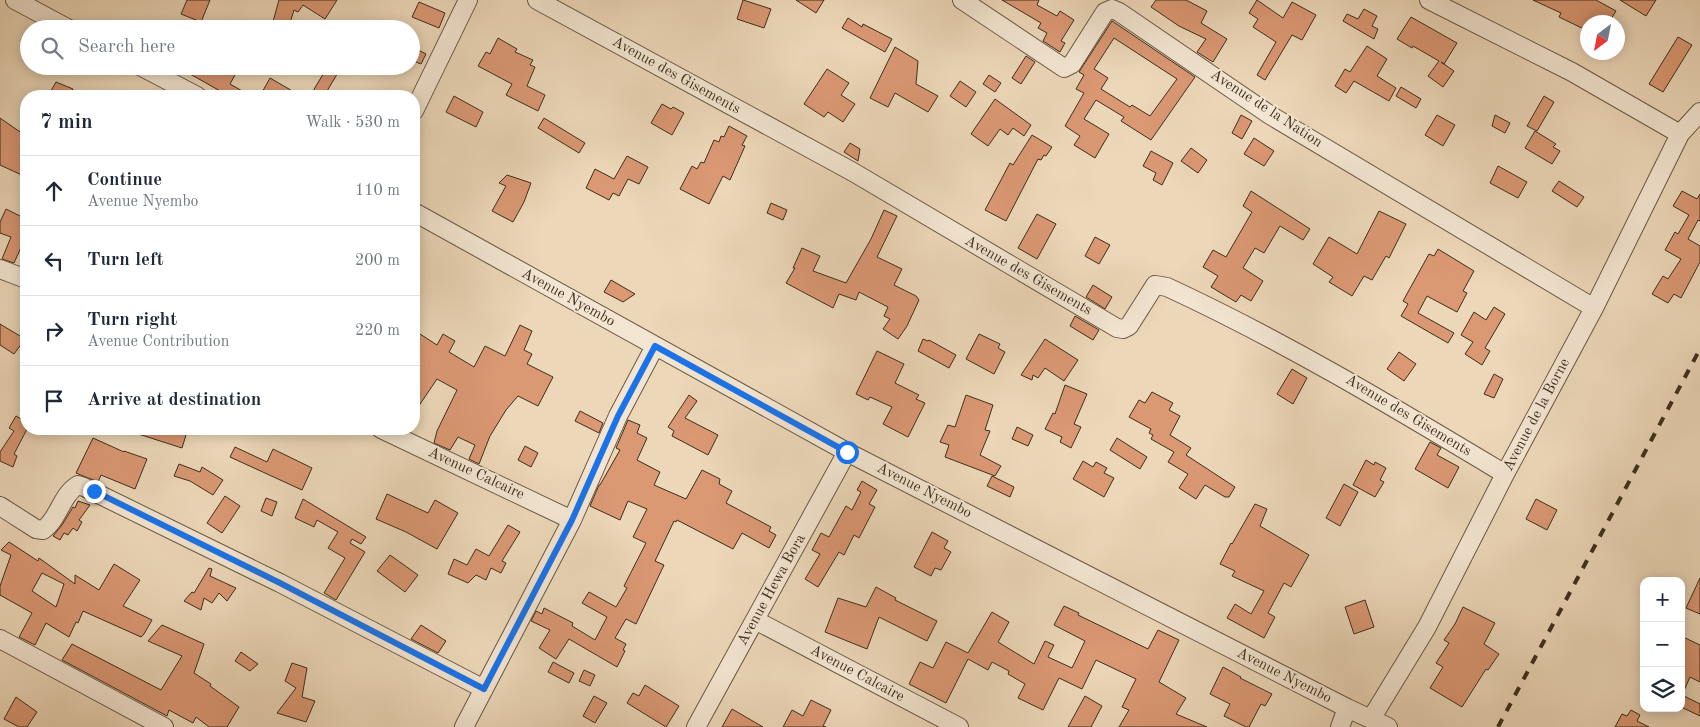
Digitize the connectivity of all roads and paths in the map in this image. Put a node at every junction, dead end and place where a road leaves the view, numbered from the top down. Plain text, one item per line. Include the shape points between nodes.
1 (15, 0) edge
2 (468, 0) edge
3 (537, 0) edge
4 (962, 0) edge
5 (1429, 0) edge
6 (52, 20) edge
7 (157, 75) edge
8 (185, 90) edge
9 (420, 99) edge
10 (1700, 112) edge
11 (1680, 134) junction
12 (420, 215) edge
13 (0, 269) edge
14 (20, 276) edge
15 (1594, 308) junction
16 (655, 346) junction
17 (393, 435) edge
18 (847, 452) junction
19 (1505, 474) junction
20 (0, 506) edge
21 (572, 520) junction
22 (755, 620) junction
23 (0, 639) edge
24 (484, 689) junction
25 (1347, 708) junction
26 (1371, 718) junction
27 (164, 727) edge
28 (464, 727) edge
29 (696, 727) edge
30 (959, 727) edge
31 (1340, 727) edge
32 (1388, 727) edge

1 - 6 street
2 - 9 street
3 - 19 street, Avenue des Gisements via 853,172 1117,328 1126,328 1154,286 1161,285 1353,382
4 - 15 street, Avenue de la Nation via 1064,68 1072,64 1105,12 1112,9 1270,114
5 - 11 street via 1572,72
7 - 8 street
10 - 11 street, Avenue de la Borne
11 - 15 street, Avenue de la Borne
12 - 16 street, Avenue Nyembo
13 - 14 street
15 - 19 street, Avenue de la Borne
16 - 18 street, Avenue Nyembo
16 - 21 street via 618,416
17 - 21 street, Avenue Calcaire
18 - 22 street, Avenue Hewa Bora
18 - 25 street, Avenue Nyembo
19 - 26 street, Avenue de la Borne via 1427,627
20 - 24 street via 36,529 43,530 74,488 78,485 84,487 280,583
21 - 24 street
22 - 29 street, Avenue Hewa Bora
22 - 30 street, Avenue Calcaire
23 - 27 street
24 - 28 street
25 - 26 street, Avenue Nyembo
25 - 31 street
26 - 32 street, Avenue Nyembo

